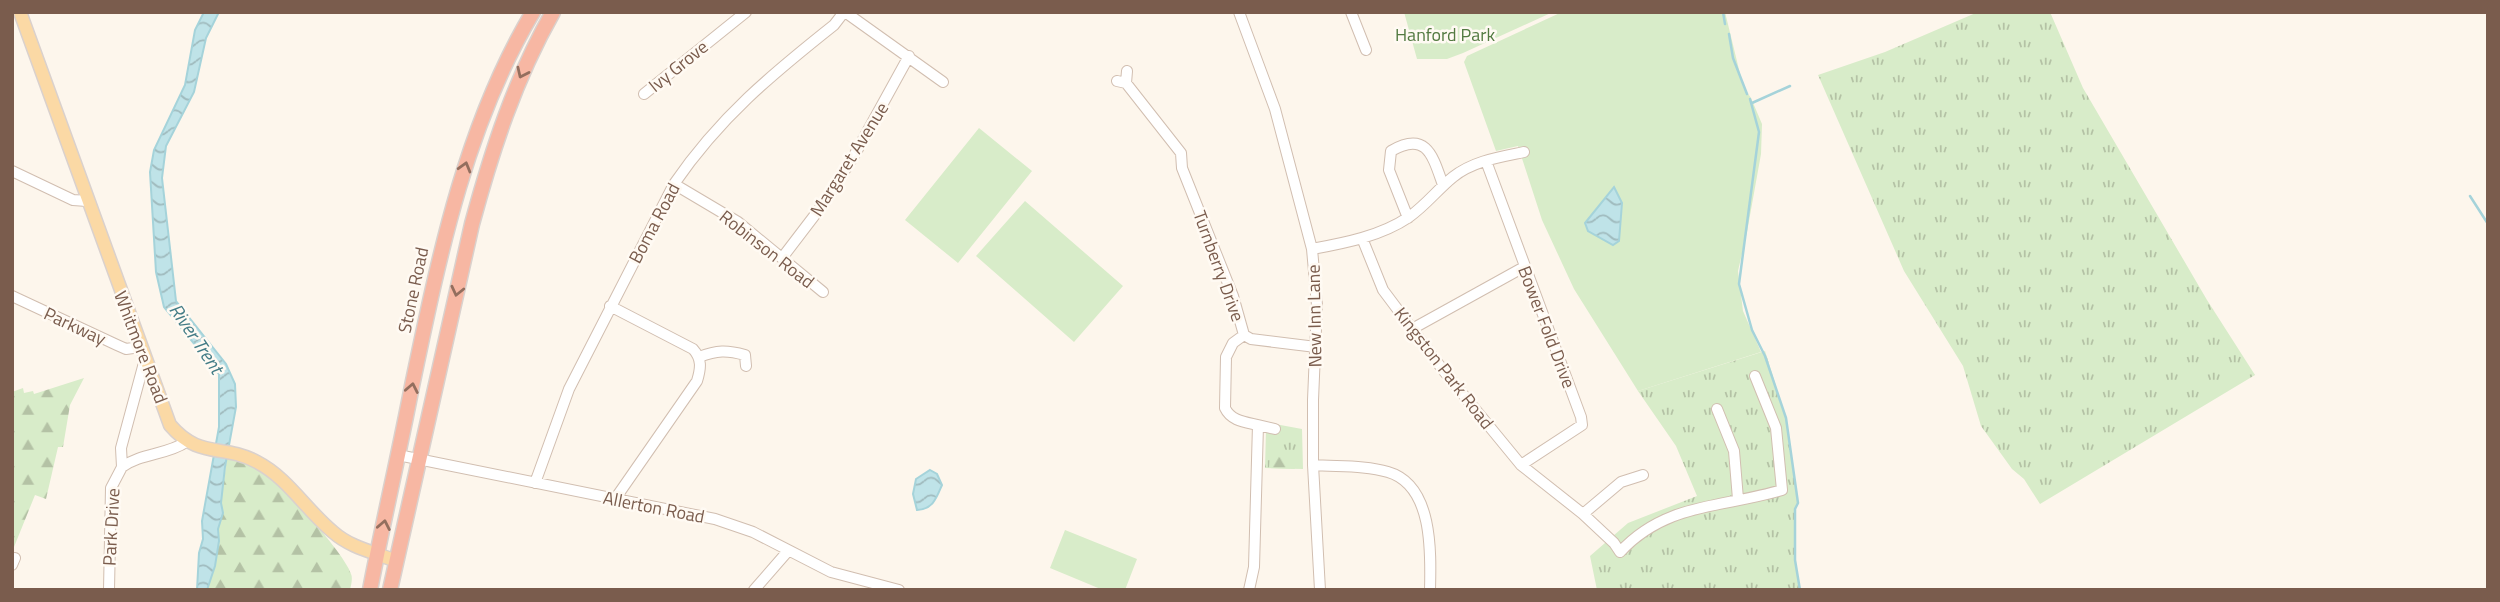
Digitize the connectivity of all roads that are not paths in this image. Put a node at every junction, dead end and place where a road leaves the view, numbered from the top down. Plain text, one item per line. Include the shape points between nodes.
1 (20, 12) edge
2 (533, 12) edge
3 (553, 12) edge
4 (746, 12) edge
5 (845, 12) edge
6 (1239, 12) edge
7 (1350, 12) edge
8 (1366, 50) dead end
9 (909, 56) junction
10 (1127, 71) dead end
11 (943, 82) dead end
12 (644, 94) dead end
13 (1524, 152) dead end
14 (1486, 161) junction
15 (12, 171) edge
16 (674, 184) junction
17 (1443, 185) junction
18 (87, 201) junction
19 (1408, 218) junction
20 (1362, 238) junction
21 (1312, 249) junction
22 (782, 257) junction
23 (1524, 267) junction
24 (823, 292) dead end
25 (12, 296) edge
26 (610, 306) junction
27 (1412, 329) junction
28 (1244, 335) junction
29 (1317, 347) junction
30 (142, 353) junction
31 (699, 357) junction
32 (748, 357) dead end
33 (1755, 376) dead end
34 (1717, 409) dead end
35 (1258, 425) junction
36 (1275, 429) dead end
37 (186, 442) junction
38 (398, 455) junction
39 (419, 460) junction
40 (1521, 465) junction
41 (1313, 466) junction
42 (122, 467) junction
43 (1643, 475) dead end
44 (535, 483) junction
45 (615, 499) junction
46 (1738, 499) junction
47 (1583, 514) junction
48 (788, 551) junction
49 (378, 554) junction
50 (396, 561) junction
51 (893, 589) edge
52 (109, 590) edge
53 (370, 590) edge
54 (390, 590) edge
55 (754, 590) edge
56 (1249, 590) edge
57 (1320, 590) edge
58 (1430, 590) edge

1 - 18 main road, Whitmore Road
38 -> 2 highway, Stone Road via 444,240 469,152 501,73
3 -> 39 highway via 514,91 488,168
4 - 12 street, Ivy Grove
5 - 9 street
5 - 16 street, Boma Road via 739,104
6 - 21 street, New Inn Lane via 1275,109
7 - 8 street
9 - 11 street
9 - 22 street, Margaret Avenue via 855,154
10 - 28 street, Turnberry Drive via 1121,82 1181,153 1182,168 1192,179
13 - 14 street
14 - 17 street
14 - 23 street, Bower Fold Drive
15 - 18 street via 73,200
16 - 22 street, Robinson Road via 738,222
16 - 26 street, Boma Road
17 - 19 street
17 - 19 street via 1431,152 1423,146 1408,144 1391,151 1389,170
18 - 30 main road, Whitmore Road
19 - 20 street
20 - 21 street
20 - 27 street, Kingston Park Road via 1383,290
21 - 29 street, New Inn Lane
22 - 24 street, Robinson Road
23 - 27 street
23 - 40 street, Bower Fold Drive via 1582,425
25 - 30 street, Parkway
26 - 31 street via 693,349
26 - 44 street, Boma Road via 569,389
27 - 40 street, Kingston Park Road
28 - 29 street, Turnberry Drive
28 - 35 street via 1226,357 1225,408 1234,419
29 - 41 street, New Inn Lane
30 - 37 main road, Whitmore Road via 170,425
30 - 42 street, Park Drive via 121,448
31 - 32 street via 724,350
31 - 45 street via 697,381
33 - 46 street via 1776,428 1782,490
34 - 46 street via 1734,451
35 - 36 street
35 - 56 street via 1254,567
37 - 42 street, Park Drive
37 - 49 main road via 235,453 271,470 335,534
38 - 39 street, Allerton Road
49 -> 38 highway, Stone Road
39 - 44 street, Allerton Road
39 - 50 highway
40 - 47 street, Kingston Park Road
41 - 57 street, New Inn Lane
41 - 58 street via 1391,472 1411,486 1427,523
42 - 52 street, Park Drive via 111,488
43 - 47 street via 1621,482
44 - 45 street, Allerton Road
45 - 48 street, Allerton Road via 715,519 753,531
46 - 47 street, Kingston Park Road via 1657,522 1620,552
48 - 51 street, Allerton Road via 831,572
48 - 55 street
49 - 50 main road
49 - 53 highway, Stone Road
50 - 54 highway

